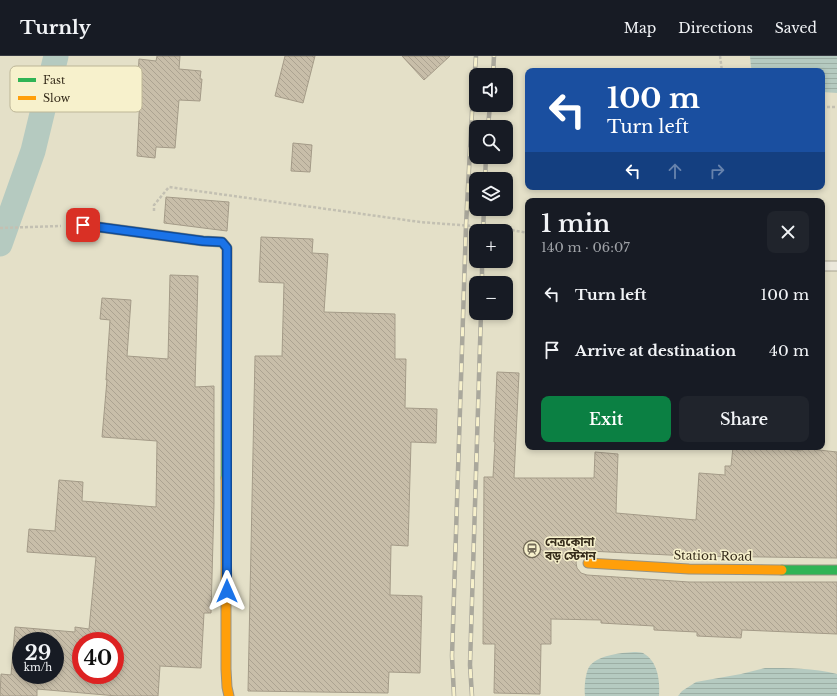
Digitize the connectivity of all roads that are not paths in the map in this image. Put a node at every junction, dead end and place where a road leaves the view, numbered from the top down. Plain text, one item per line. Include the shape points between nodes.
1 (83, 225) road end
2 (825, 266) edge
3 (837, 266) edge
4 (588, 563) dead end
5 (837, 570) edge
6 (229, 696) edge

1 - 6 street via 222,242 227,248 226,669
2 - 3 lane
4 - 5 street, Station Road via 689,569

